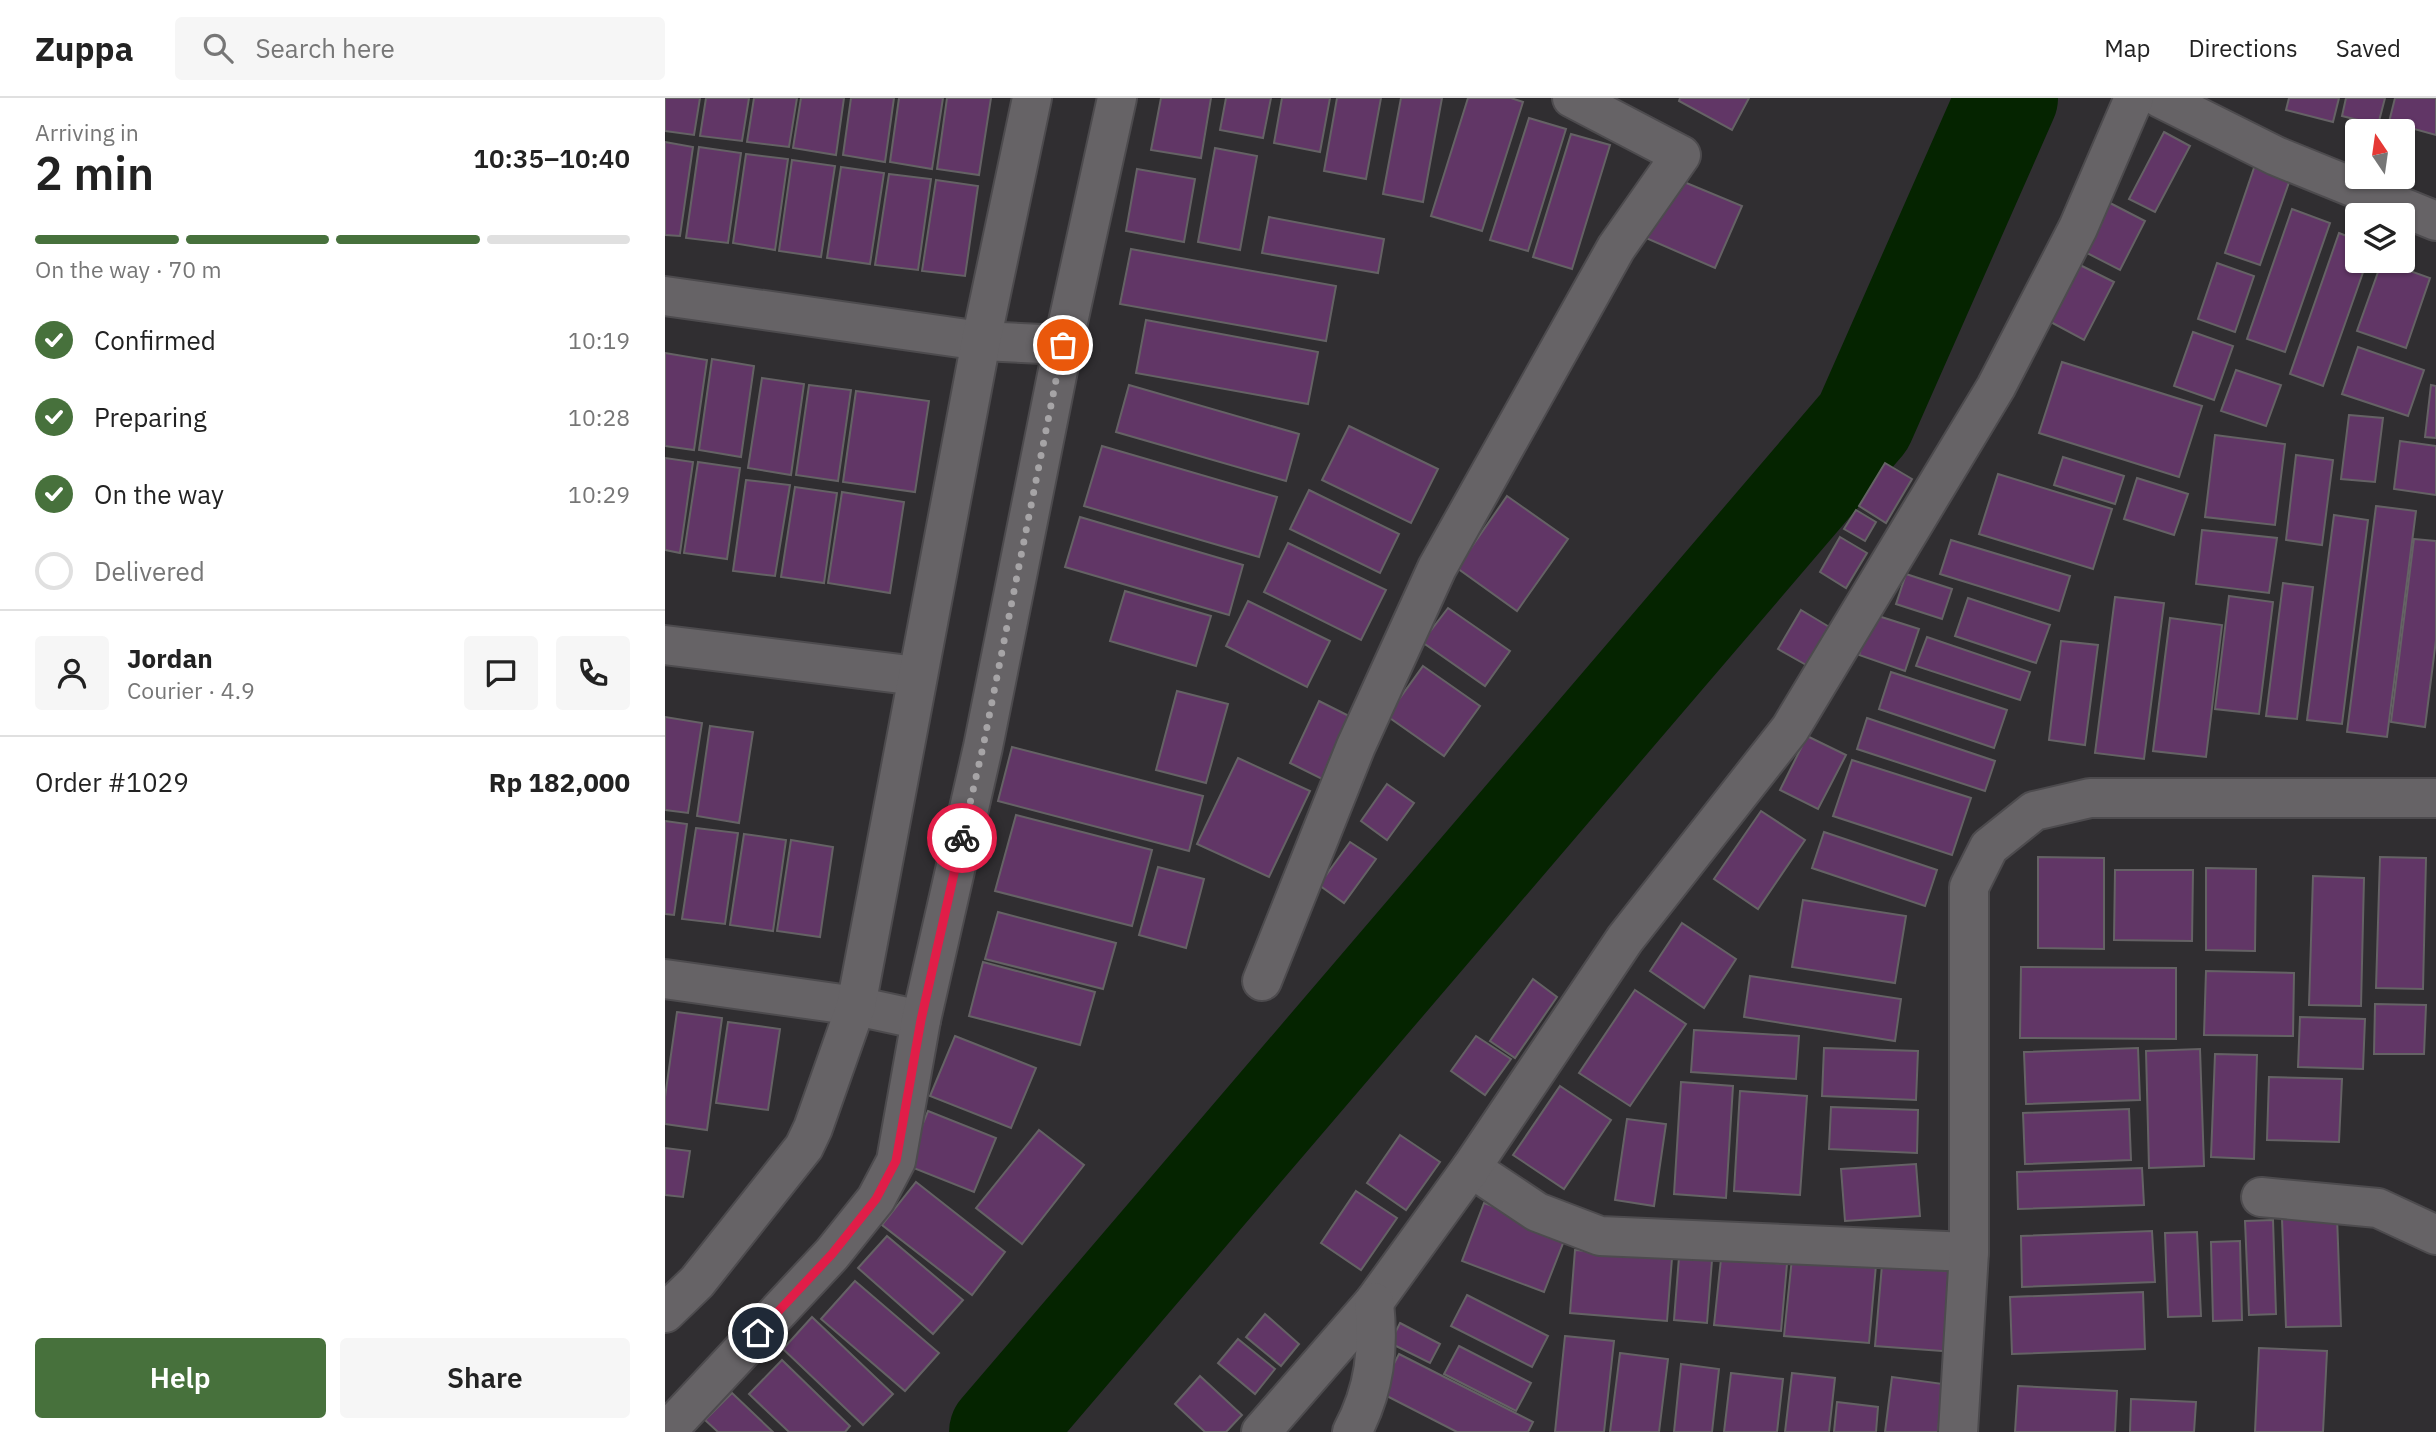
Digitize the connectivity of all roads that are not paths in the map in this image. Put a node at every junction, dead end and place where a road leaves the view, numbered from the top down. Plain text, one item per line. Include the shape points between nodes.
1 (1032, 98) edge
2 (1117, 98) edge
3 (1571, 98) edge
4 (2134, 98) edge
5 (2160, 98) edge
6 (2436, 221) edge
7 (665, 296) edge
8 (981, 341) junction
9 (1063, 345) junction
10 (665, 645) edge
11 (917, 676) junction
12 (2436, 799) edge
13 (665, 979) edge
14 (1262, 981) dead end
15 (856, 1006) junction
16 (921, 1020) junction
17 (1471, 1168) junction
18 (2261, 1197) dead end
19 (2436, 1235) edge
20 (1969, 1252) junction
21 (681, 1279) edge
22 (1374, 1302) junction
23 (665, 1313) edge
24 (666, 1432) edge
25 (1261, 1432) edge
26 (1352, 1432) edge
27 (1958, 1432) edge

1 - 8 street
2 - 9 street
3 - 14 street via 1681,155 1616,248 1437,568 1356,746
4 - 17 street via 2078,228 1996,387 1790,729 1625,939
5 - 6 street via 2276,156
7 - 8 street
8 - 9 street
8 - 11 street
9 - 16 street via 983,747
10 - 11 street
11 - 15 street
12 - 20 street via 2089,798 2034,811 1989,847 1969,887
13 - 15 street
15 - 16 street
15 - 21 street via 804,1147
16 - 24 street via 896,1161 876,1199 832,1254
17 - 20 street via 1537,1212 1599,1236
17 - 22 street
18 - 19 street via 2378,1208
20 - 27 street
21 - 23 street
22 - 25 street
22 - 26 street via 1377,1358

